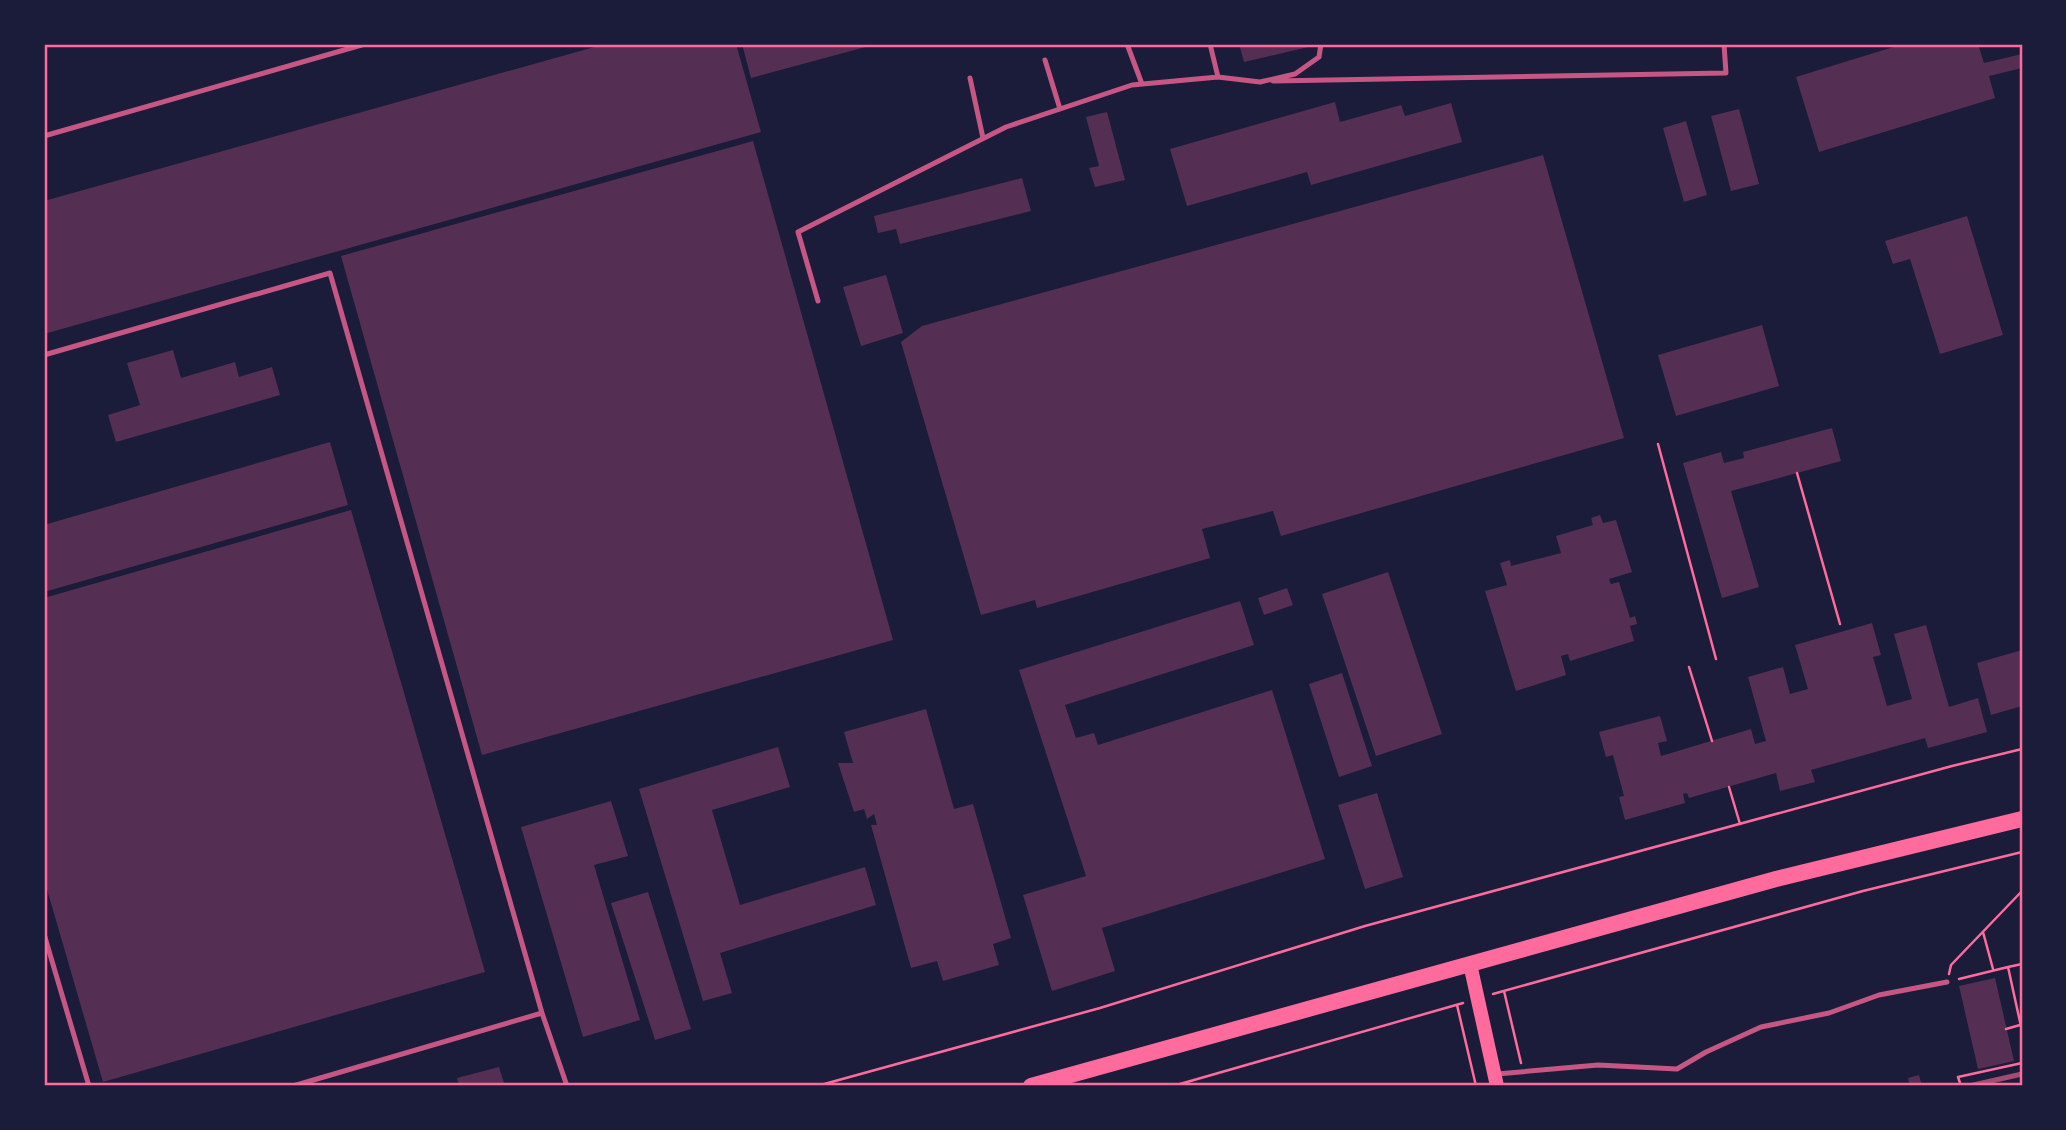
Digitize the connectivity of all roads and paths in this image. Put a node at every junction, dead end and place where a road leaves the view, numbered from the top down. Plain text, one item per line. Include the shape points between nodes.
1 (365, 44) edge
2 (1127, 44) edge
3 (1210, 44) edge
4 (1321, 44) edge
5 (1724, 44) edge
6 (1045, 60) dead end
7 (1218, 77) junction
8 (970, 78) dead end
9 (1260, 82) junction
10 (1142, 84) junction
11 (1059, 109) junction
12 (44, 136) edge
13 (983, 138) junction
14 (818, 301) dead end
15 (44, 355) edge
16 (1658, 444) dead end
17 (1797, 472) dead end
18 (1840, 624) dead end
19 (1716, 659) dead end
20 (1689, 667) dead end
21 (1712, 741) dead end
22 (2022, 749) edge
23 (1729, 787) dead end
24 (2022, 819) edge
25 (1740, 825) junction
26 (2022, 852) edge
27 (2022, 891) edge
28 (1983, 932) junction
29 (44, 934) edge
30 (1470, 964) junction
31 (2022, 964) edge
32 (2008, 967) junction
33 (1994, 971) junction
34 (1947, 982) junction
35 (1504, 991) junction
36 (1478, 999) junction
37 (1457, 1005) junction
38 (542, 1013) junction
39 (2022, 1025) edge
40 (2006, 1028) dead end
41 (2022, 1031) edge
42 (2022, 1063) edge
43 (1522, 1071) junction
44 (1496, 1080) edge
45 (89, 1086) edge
46 (293, 1086) edge
47 (567, 1086) edge
48 (817, 1086) edge
49 (1031, 1086) edge
50 (1173, 1086) edge
51 (1476, 1086) edge
52 (1961, 1086) edge

1 - 12 lane
2 - 10 lane
3 - 7 lane
4 - 9 lane via 1319,57 1295,74
5 - 9 lane via 1726,73
6 - 11 lane
7 - 9 lane
7 - 10 lane
8 - 13 lane
10 - 11 lane
11 - 13 lane
13 - 14 lane via 798,232
15 - 38 lane via 330,273
16 - 19 path
17 - 18 path
20 - 21 path
22 - 25 path
23 - 25 path
24 - 30 main road via 1776,879
25 - 48 path via 1365,926 1100,1008
26 - 35 path via 1863,891
27 - 28 path
28 - 33 path
28 - 34 path via 1951,965
29 - 45 lane
30 - 36 main road
30 - 49 main road
31 - 32 path
32 - 33 path
32 - 39 path
33 - 34 path
34 - 43 lane via 1761,1027 1677,1069 1598,1065
35 - 36 path
35 - 43 path
36 - 37 path
36 - 44 main road
37 - 50 path
37 - 51 path
38 - 46 lane
38 - 47 lane
39 - 40 path
39 - 41 path
42 - 52 path via 1958,1077
43 - 44 lane

